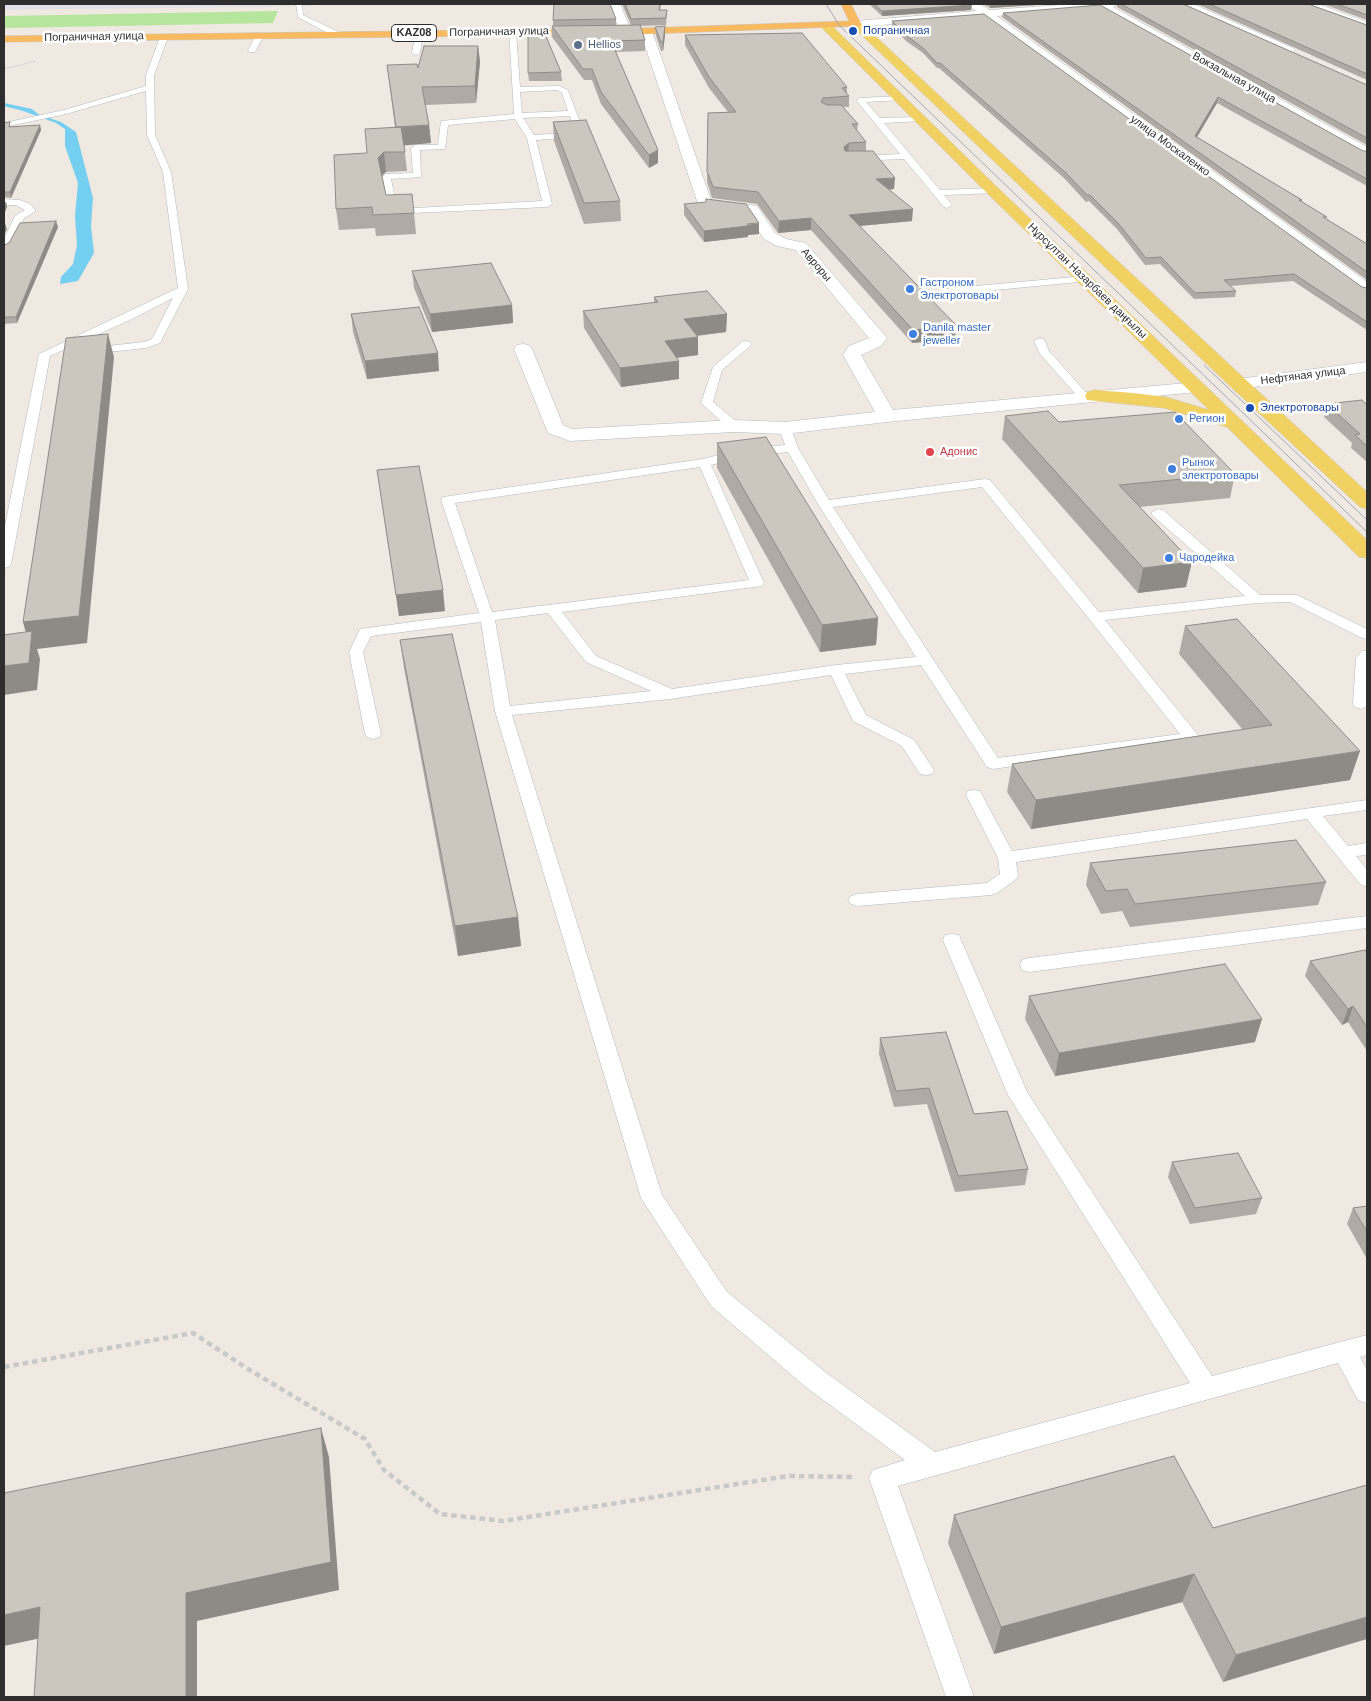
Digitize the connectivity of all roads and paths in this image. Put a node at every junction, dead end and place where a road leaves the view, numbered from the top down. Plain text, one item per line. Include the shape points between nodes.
1 (299, 4) edge
2 (615, 4) edge
3 (846, 4) edge
4 (974, 4) edge
5 (1105, 4) edge
6 (1185, 4) edge
7 (1309, 4) edge
8 (986, 14) junction
9 (821, 18) junction
10 (856, 24) junction
11 (1367, 26) edge
12 (512, 32) junction
13 (626, 32) junction
14 (646, 32) junction
15 (419, 33) junction
16 (336, 34) junction
17 (260, 35) junction
18 (164, 36) junction
19 (4, 39) edge
20 (252, 50) dead end
21 (416, 53) dead end
22 (1304, 57) edge
23 (150, 87) junction
24 (516, 90) junction
25 (899, 98) junction
26 (573, 113) junction
27 (518, 116) junction
28 (921, 119) junction
29 (878, 121) junction
30 (4, 125) edge
31 (531, 138) junction
32 (1367, 152) edge
33 (906, 156) junction
34 (849, 159) edge
35 (993, 191) junction
36 (937, 193) junction
37 (4, 202) edge
38 (946, 205) dead end
39 (4, 248) edge
40 (1085, 279) junction
41 (183, 288) junction
42 (1367, 289) edge
43 (943, 292) dead end
44 (1040, 342) dead end
45 (746, 344) dead end
46 (524, 349) dead end
47 (45, 354) junction
48 (1367, 367) edge
49 (1238, 384) junction
50 (1197, 387) junction
51 (1089, 397) junction
52 (887, 416) junction
53 (1232, 423) junction
54 (734, 426) junction
55 (785, 428) junction
56 (792, 448) junction
57 (704, 463) junction
58 (1367, 503) edge
59 (825, 504) junction
60 (1158, 513) dead end
61 (1367, 552) edge
62 (4, 564) edge
63 (1257, 600) junction
64 (552, 609) junction
65 (487, 617) junction
66 (1095, 617) junction
67 (1367, 635) edge
68 (1367, 654) edge
69 (926, 660) junction
70 (836, 670) junction
71 (670, 694) junction
72 (1361, 704) dead end
73 (503, 711) junction
74 (373, 734) dead end
75 (926, 770) dead end
76 (974, 795) dead end
77 (1367, 805) edge
78 (1312, 814) junction
79 (1367, 849) edge
80 (1343, 852) junction
81 (1007, 858) junction
82 (1367, 881) edge
83 (857, 900) dead end
84 (1367, 922) edge
85 (952, 940) dead end
86 (1029, 965) dead end
87 (1356, 1349) edge
88 (4, 1367) edge
89 (1207, 1389) junction
90 (1367, 1392) edge
91 (931, 1464) junction
92 (882, 1478) junction
93 (960, 1697) edge

1 - 16 lane via 300,16
2 - 13 street
3 - 10 highway
4 - 8 street, улица Москаленко
5 - 8 street, Пограничная улица
5 - 32 street, Вокзальная улица
6 - 22 street
7 - 11 street
8 - 10 street, Пограничная улица
8 - 42 street, улица Москаленко
9 - 10 highway, Пограничная улица / KAZ08
9 - 14 highway, Пограничная улица / KAZ08
9 - 25 main road, Нұрсұлтан Назарбаев даңғылы
10 - 49 main road
12 - 13 highway, Пограничная улица / KAZ08
12 - 15 highway, Пограничная улица / KAZ08
12 - 24 lane
13 - 14 highway, Пограничная улица / KAZ08
14 - 52 street, Авроры via 705,204 752,209 769,236 782,243 801,246 878,338 855,350 852,355
15 - 16 highway, Пограничная улица / KAZ08
15 - 21 lane
16 - 17 highway, Пограничная улица / KAZ08
17 - 18 highway, Пограничная улица / KAZ08
17 - 20 lane
18 - 19 highway, Пограничная улица / KAZ08
18 - 23 lane via 150,75
23 - 30 lane via 66,112
23 - 41 lane via 151,135 167,172
24 - 26 lane via 559,88 565,92
24 - 27 lane
25 - 28 main road, Нұрсұлтан Назарбаев даңғылы
25 - 29 lane via 860,100 864,110
26 - 27 lane
26 - 31 lane via 579,130 568,135
27 - 31 lane
27 - 31 lane via 444,123 442,147 416,148 418,175 386,177 393,212 547,204
28 - 29 lane
28 - 35 main road, Нұрсұлтан Назарбаев даңғылы
29 - 33 lane
33 - 34 lane
33 - 36 lane
35 - 36 lane
35 - 40 main road, Нұрсұлтан Назарбаев даңғылы
36 - 38 lane
37 - 39 lane via 17,202 32,211 20,216
40 - 43 lane
40 - 50 main road, Нұрсұлтан Назарбаев даңғылы
41 - 47 lane
41 - 47 lane via 156,341 133,347
44 - 51 lane via 1044,352
45 - 54 lane via 717,370 707,403
46 - 54 street via 555,429 561,433
47 - 62 lane
48 - 49 street, Нефтяная улица
49 - 50 main road
49 - 58 main road
50 - 51 street
50 - 53 main road, Нұрсұлтан Назарбаев даңғылы
51 - 52 street
51 - 53 main road via 1166,403
52 - 55 street
53 - 61 main road, Нұрсұлтан Назарбаев даңғылы
54 - 55 street
55 - 56 lane
56 - 57 lane via 742,453
56 - 59 lane
57 - 64 lane via 757,583
57 - 65 lane via 448,500
59 - 66 lane via 985,484
59 - 69 lane
60 - 63 lane
63 - 66 lane
63 - 67 lane via 1292,598
64 - 65 lane
64 - 71 lane via 591,659
65 - 73 lane
65 - 74 lane via 365,632 356,652
66 - 69 lane via 1191,737 993,764
68 - 72 lane via 1364,658
69 - 70 lane
70 - 71 lane
70 - 75 lane via 859,718 908,743
71 - 73 lane
73 - 91 lane via 652,1198 719,1299 816,1380
76 - 81 lane
77 - 78 lane
78 - 80 lane
78 - 81 lane
79 - 80 lane
80 - 82 lane
81 - 83 lane via 1009,876 991,888
84 - 86 lane
85 - 89 lane via 1018,1095
87 - 89 lane
87 - 90 lane
88 - 92 path via 193,1332 365,1439 384,1470 440,1514 503,1521 788,1476
89 - 91 lane
91 - 92 lane
92 - 93 lane

